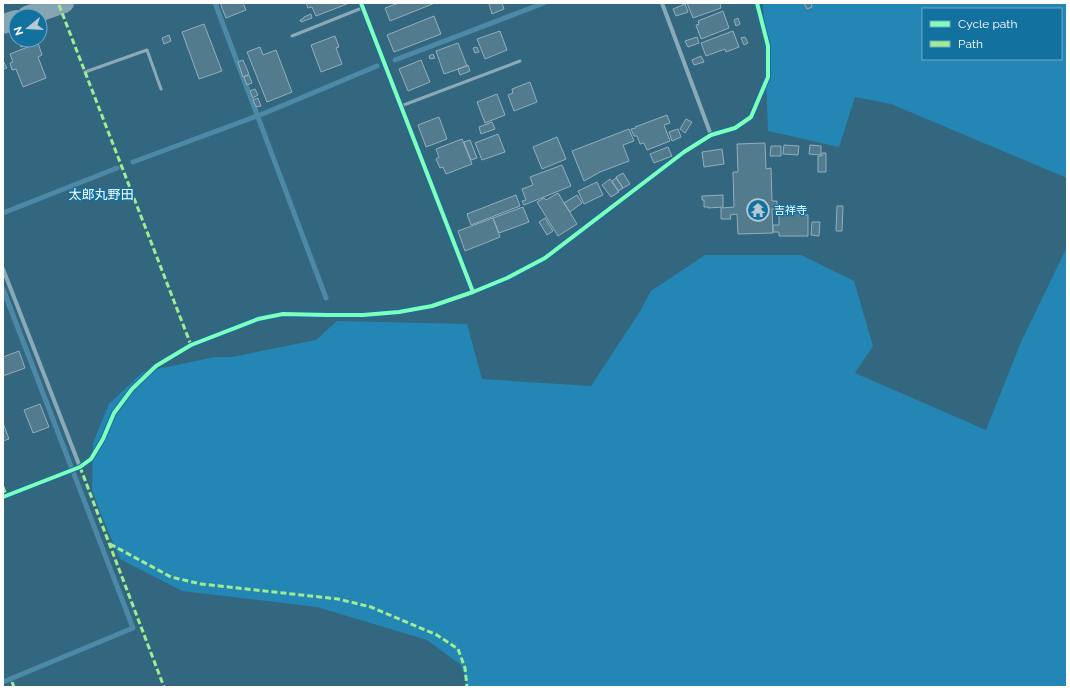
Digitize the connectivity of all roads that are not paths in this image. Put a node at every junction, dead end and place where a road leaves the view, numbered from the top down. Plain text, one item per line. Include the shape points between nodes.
1 (64, 3) edge
2 (662, 3) edge
3 (757, 3) edge
4 (361, 5) edge
5 (48, 9) edge
6 (292, 36) dead end
7 (520, 61) dead end
8 (85, 72) dead end
9 (161, 89) dead end
10 (400, 106) junction
11 (711, 135) junction
12 (3, 269) edge
13 (473, 292) junction
14 (80, 467) junction
15 (3, 497) edge

1 - 5 street
2 - 11 street
3 - 11 street via 768,46 768,77 751,117 735,128
4 - 6 lane
4 - 10 street
7 - 10 lane
8 - 9 lane via 146,50
10 - 13 street
11 - 13 street via 684,152 545,258
12 - 14 street
13 - 14 street via 432,306 399,312 363,315 283,314 258,319 191,345 156,366 132,389 114,413 91,459
14 - 15 street

